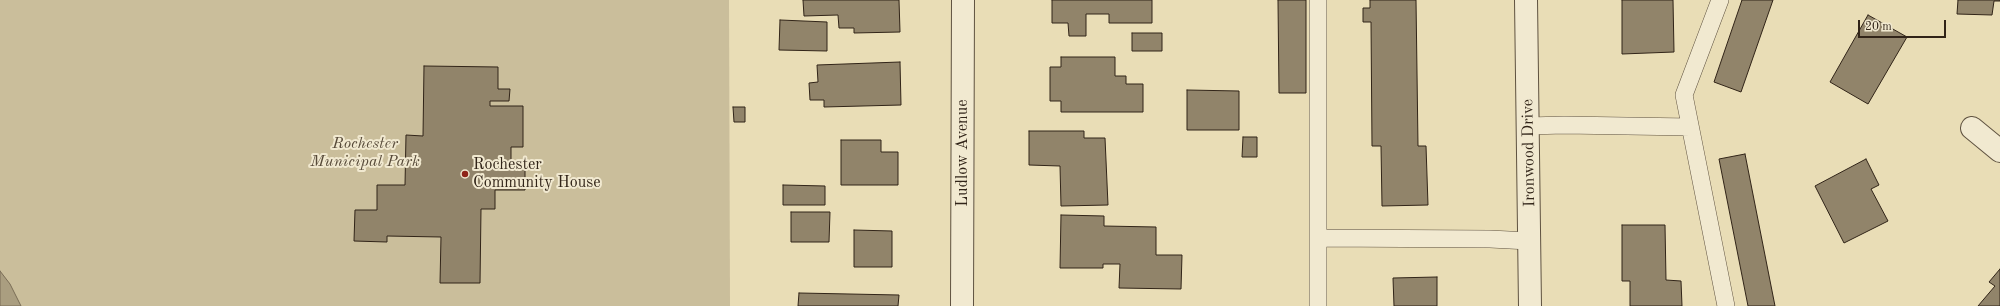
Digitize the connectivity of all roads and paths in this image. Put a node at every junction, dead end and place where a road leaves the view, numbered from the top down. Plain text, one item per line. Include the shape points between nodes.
1 (963, 0) edge
2 (1318, 0) edge
3 (1526, 0) edge
4 (1720, 0) edge
5 (1529, 126) junction
6 (1690, 127) junction
7 (1972, 128) dead end
8 (2000, 151) edge
9 (1318, 238) junction
10 (1529, 242) junction
11 (962, 306) edge
12 (1318, 306) edge
13 (1530, 306) edge
14 (1726, 306) edge

1 - 11 street, Ludlow Avenue
2 - 9 lane
3 - 5 street, Ironwood Drive
4 - 6 lane via 1684,95
5 - 6 lane
5 - 10 street, Ironwood Drive
6 - 14 lane
7 - 8 street
9 - 10 lane via 1490,239
9 - 12 lane
10 - 13 street, Ironwood Drive

